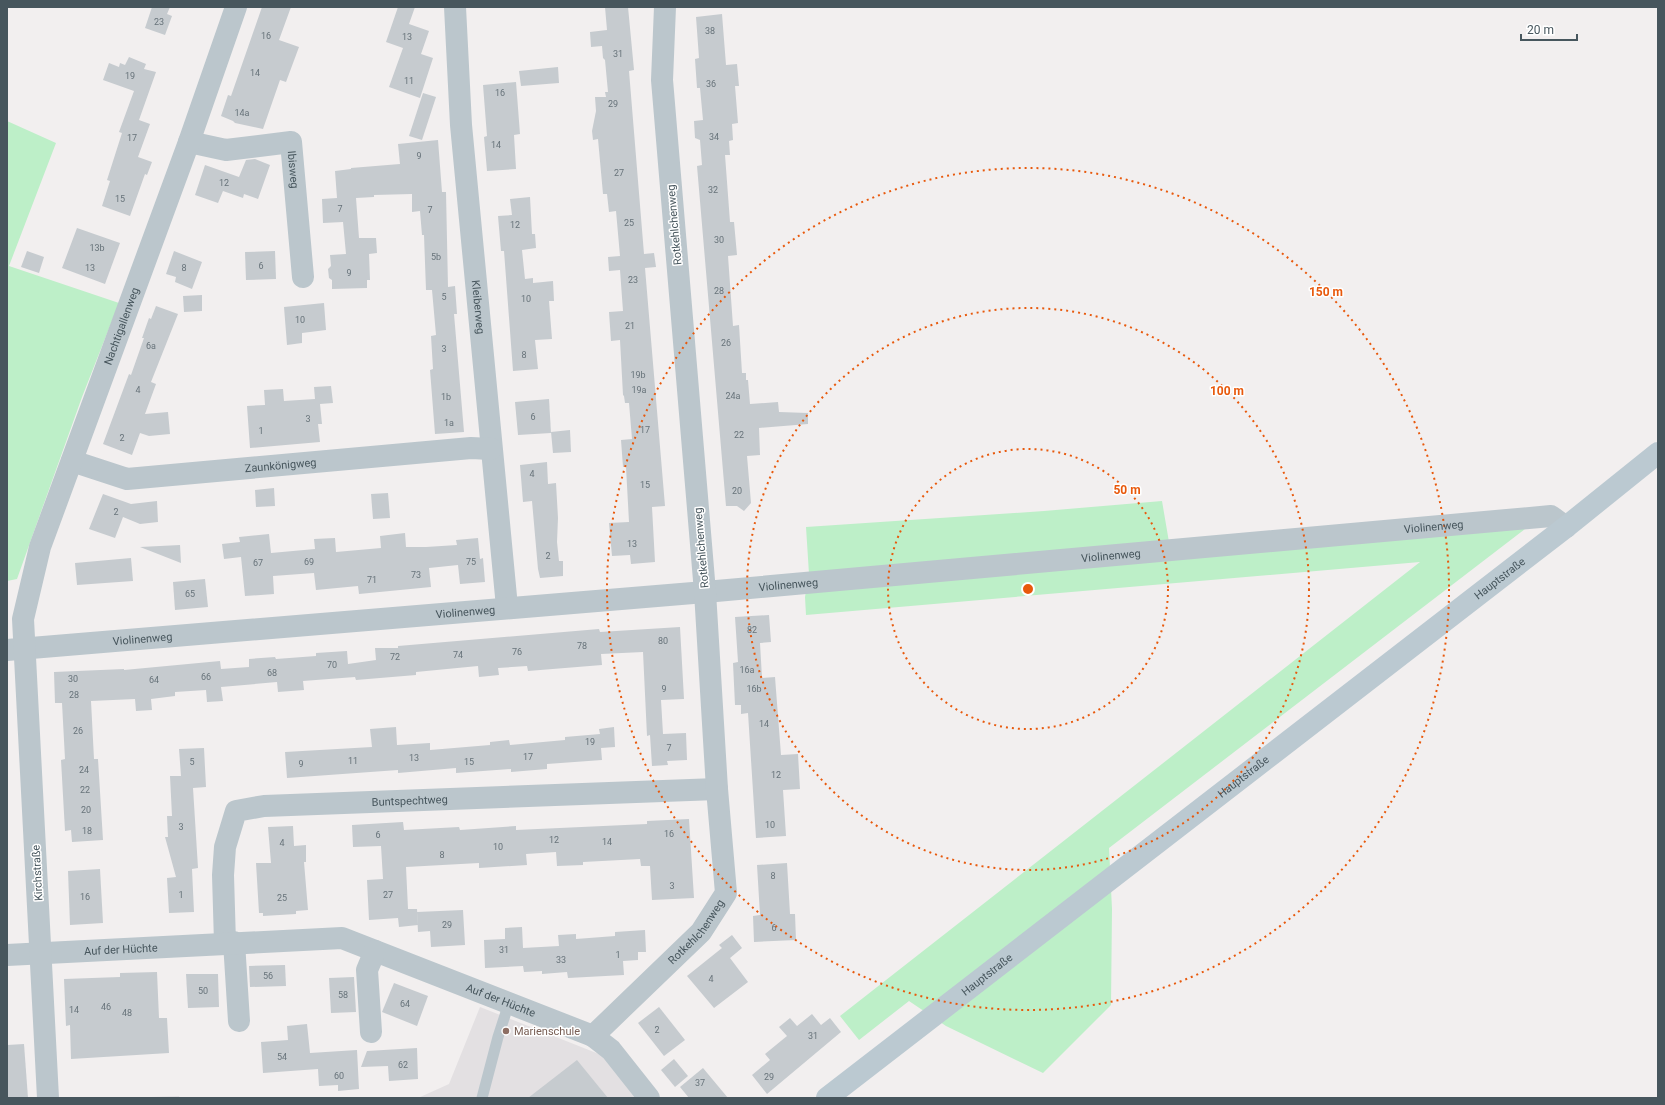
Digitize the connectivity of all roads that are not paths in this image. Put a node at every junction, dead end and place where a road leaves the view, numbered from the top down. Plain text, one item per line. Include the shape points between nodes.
1 (236, 7) edge
2 (455, 7) edge
3 (665, 7) edge
4 (189, 142) junction
5 (303, 277) dead end
6 (491, 449) junction
7 (1658, 453) edge
8 (72, 461) junction
9 (1566, 527) junction
10 (705, 592) junction
11 (507, 607) junction
12 (16, 650) edge
13 (717, 788) junction
14 (229, 942) junction
15 (375, 951) junction
16 (41, 953) junction
17 (7, 955) edge
18 (509, 1003) junction
19 (239, 1021) dead end
20 (371, 1032) dead end
21 (593, 1036) junction
22 (48, 1098) edge
23 (482, 1098) edge
24 (650, 1098) edge
25 (826, 1098) edge

1 - 4 street, Nachtigallenweg
2 - 6 street, Kleiberweg via 461,125
3 - 10 street, Rotkehlchenweg via 662,80
4 - 5 street, Ibisweg via 226,150 291,142
4 - 8 street, Nachtigallenweg
6 - 8 street, Zaunkönigweg via 471,448 127,479
6 - 11 street, Kleiberweg
7 - 9 street, Hauptstraße
8 - 12 street, Nachtigallenweg via 40,547
9 - 10 street, Violinenweg via 1551,516
9 - 25 street, Hauptstraße
10 - 11 street, Violinenweg
10 - 13 street, Rotkehlchenweg
11 - 12 street, Violinenweg
12 - 16 street, Kirchstraße
13 - 14 street, Buntspechtweg via 264,806 236,811 226,847 223,875
13 - 21 street, Rotkehlchenweg via 726,893 701,932
14 - 15 street, Auf der Hüchte via 342,938
14 - 16 street, Auf der Hüchte
14 - 19 street
15 - 18 street, Auf der Hüchte
15 - 20 street via 367,970
16 - 17 street, Auf der Hüchte
16 - 22 street, Kirchstraße
18 - 21 street, Auf der Hüchte
18 - 23 lane
21 - 24 street, Auf der Hüchte via 611,1050

